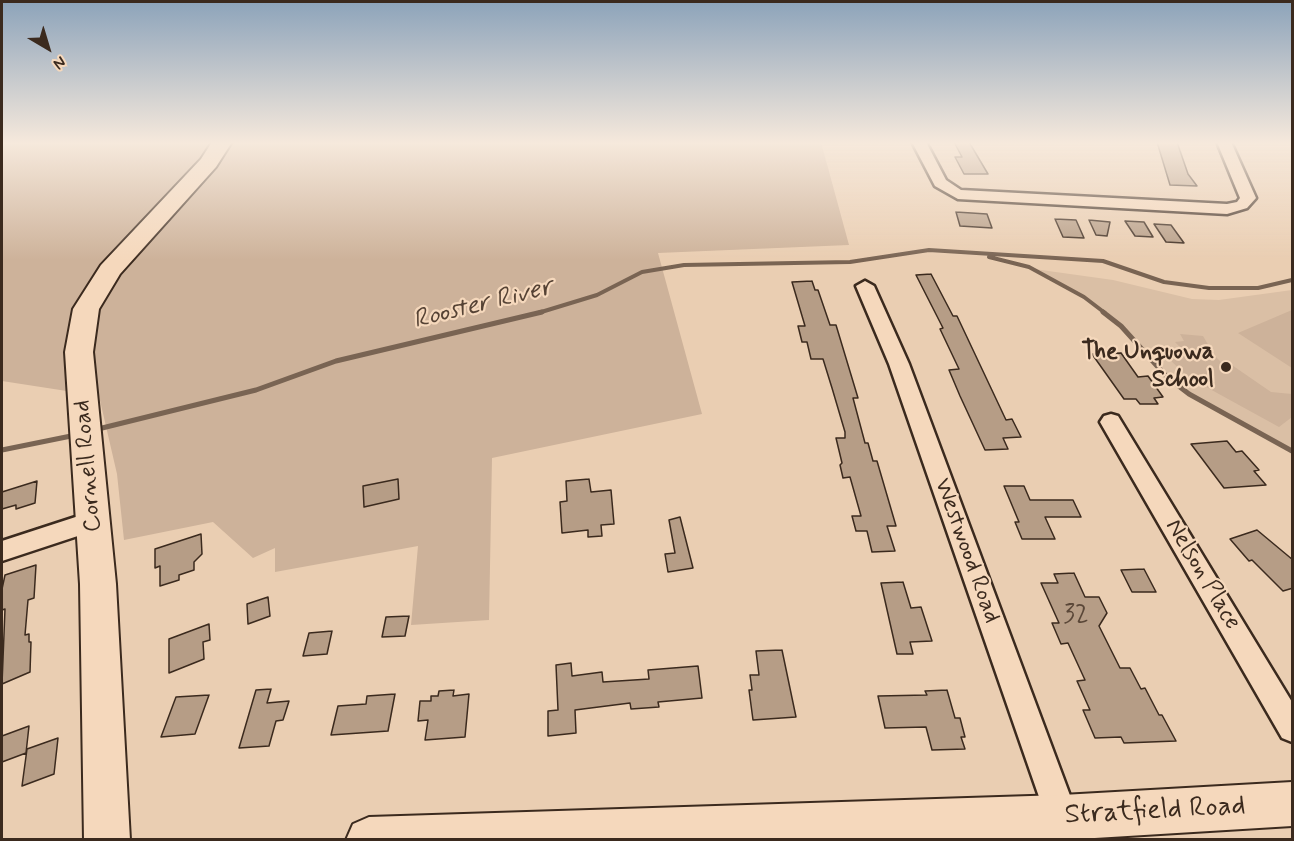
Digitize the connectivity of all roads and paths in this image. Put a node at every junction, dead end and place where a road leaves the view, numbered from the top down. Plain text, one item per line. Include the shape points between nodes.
1 (192, 181) edge
2 (939, 181) edge
3 (1241, 181) edge
4 (865, 286) dead end
5 (1111, 422) dead end
6 (94, 521) junction
7 (2, 551) edge
8 (1293, 728) edge
9 (1293, 804) edge
10 (1062, 817) junction
11 (622, 835) edge
12 (107, 840) edge
13 (369, 840) edge

1 - 6 street, Cornell Road via 110,270 86,309 79,352
2 - 3 street via 958,194 1227,209 1242,205 1248,198
4 - 10 street, Westwood Road via 898,364
5 - 8 street, Nelson Place
6 - 7 street
6 - 12 street, Cornell Road
9 - 10 street, Stratfield Road
10 - 11 street, Stratfield Road
11 - 13 street, Stratfield Road

